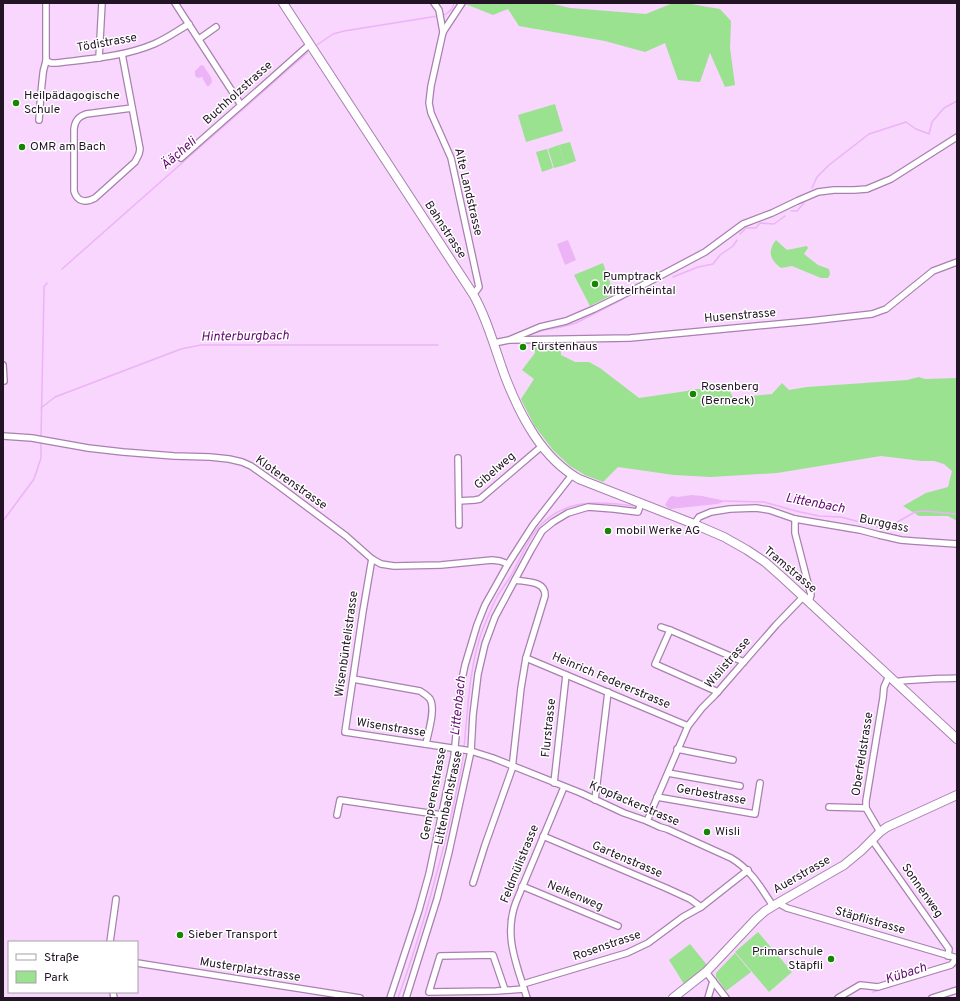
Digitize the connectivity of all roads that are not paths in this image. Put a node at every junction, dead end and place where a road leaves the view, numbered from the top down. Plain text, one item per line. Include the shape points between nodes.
1 (46, 3) edge
2 (102, 3) edge
3 (175, 3) edge
4 (283, 3) edge
5 (434, 3) edge
6 (462, 3) edge
7 (189, 24) junction
8 (216, 27) dead end
9 (443, 32) junction
10 (198, 39) junction
11 (310, 44) junction
12 (122, 54) junction
13 (99, 58) junction
14 (47, 61) junction
15 (241, 105) junction
16 (132, 108) junction
17 (39, 120) dead end
18 (957, 138) edge
19 (181, 158) dead end
20 (957, 262) edge
21 (472, 294) junction
22 (509, 340) junction
23 (494, 343) junction
24 (3, 365) edge
25 (3, 381) edge
26 (3, 436) edge
27 (542, 446) junction
28 (458, 458) dead end
29 (572, 475) junction
30 (459, 501) junction
31 (641, 503) junction
32 (795, 519) junction
33 (694, 524) junction
34 (460, 525) dead end
35 (957, 544) edge
36 (372, 560) junction
37 (506, 564) junction
38 (515, 580) junction
39 (807, 599) junction
40 (661, 627) dead end
41 (670, 630) junction
42 (526, 658) junction
43 (744, 662) junction
44 (566, 675) junction
45 (957, 678) edge
46 (354, 679) junction
47 (892, 679) junction
48 (608, 692) junction
49 (718, 692) junction
50 (688, 726) junction
51 (345, 732) joint
52 (957, 739) edge
53 (426, 744) junction
54 (456, 749) junction
55 (678, 749) junction
56 (469, 751) junction
57 (733, 760) dead end
58 (513, 765) junction
59 (668, 773) junction
60 (554, 783) junction
61 (760, 783) dead end
62 (740, 786) dead end
63 (564, 787) junction
64 (957, 795) edge
65 (657, 796) junction
66 (595, 800) junction
67 (829, 807) dead end
68 (866, 808) junction
69 (442, 814) junction
70 (337, 815) dead end
71 (647, 821) junction
72 (880, 832) junction
73 (543, 836) junction
74 (872, 840) junction
75 (748, 870) junction
76 (474, 884) dead end
77 (522, 886) junction
78 (116, 899) dead end
79 (775, 904) junction
80 (701, 907) junction
81 (618, 926) dead end
82 (110, 941) edge
83 (948, 956) junction
84 (957, 958) edge
85 (138, 964) edge
86 (706, 972) junction
87 (713, 981) junction
88 (524, 987) junction
89 (505, 990) junction
90 (957, 990) edge
91 (360, 998) edge
92 (390, 998) edge
93 (406, 998) edge
94 (527, 998) edge
95 (673, 998) edge
96 (708, 998) edge
97 (726, 998) edge
98 (838, 998) edge
99 (932, 998) edge

1 - 14 street
2 - 13 street
3 - 7 street
4 - 11 main road, Bahnstrasse
5 - 9 street, Alte Landstrasse via 439,10
6 - 9 street
7 - 10 street
7 - 12 street, Tödistrasse via 154,44
8 - 10 street
9 - 21 street, Alte Landstrasse via 429,103 451,158 479,287
10 - 15 street
11 - 15 street, Buchholzstrasse
11 - 21 main road, Bahnstrasse
12 - 13 street, Tödistrasse
12 - 16 street
13 - 14 street, Tödistrasse via 56,63
14 - 17 street via 43,69
15 - 19 street, Buchholzstrasse
16 - 16 street via 140,149 138,158 95,198 88,201 80,200 74,191 75,122 86,114
18 - 22 street via 891,179 867,188 818,192 743,224 705,252 635,290 566,321 540,327
20 - 22 street, Husenstrasse via 933,271 886,308 872,314 630,338
21 - 23 main road, Bahnstrasse via 484,315
22 - 23 street
23 - 27 main road, Bahnstrasse via 513,395 527,424
24 - 25 street
26 - 36 street, Kloterenstrasse via 104,450 210,457 242,462 275,483 346,536
27 - 29 main road, Bahnstrasse via 560,467
27 - 30 street, Gibelweg via 480,499
28 - 30 street, Gibelweg
29 - 31 main road, Tramstrasse
29 - 37 street, Gemperenstrasse
30 - 34 street, Gibelweg
31 - 33 main road, Tramstrasse
31 - 38 street, Littenbachstrasse via 638,512 588,508 568,513 553,522 542,531
32 - 33 street, Burggass via 764,509 743,508 711,512 699,517
32 - 35 street, Burggass via 913,542
32 - 39 street via 795,533 811,596
33 - 39 main road, Tramstrasse via 748,550
36 - 37 street, Kloterenstrasse via 394,566 492,560 500,560
36 - 46 street, Wisenbüntelistrasse
37 - 54 street, Gemperenstrasse via 476,625 465,665
38 - 42 street via 538,584 545,589
38 - 56 street, Littenbachstrasse via 495,618 482,656
39 - 43 street, Wislistrasse via 776,625
39 - 47 main road, Tramstrasse
40 - 41 street
41 - 43 street
41 - 49 street via 653,664
42 - 44 street, Heinrich Federerstrasse
42 - 58 street
43 - 49 street, Wislistrasse
44 - 48 street, Heinrich Federerstrasse
44 - 60 street, Flurstrasse
45 - 47 street
46 - 51 street, Wisenbüntelistrasse
46 - 53 street via 420,691 430,698 432,713
47 - 52 main road, Tramstrasse
47 - 68 street, Oberfeldstrasse via 884,687
48 - 50 street, Heinrich Federerstrasse
48 - 66 street
49 - 50 street, Wislistrasse
50 - 55 street, Wislistrasse
51 - 53 street, Wisenstrasse
53 - 54 street, Wisenstrasse
54 - 56 street, Wisenstrasse
54 - 69 street, Gemperenstrasse
55 - 57 street
55 - 59 street, Wislistrasse
56 - 58 street, Kropfackerstrasse
56 - 93 street, Littenbachstrasse via 444,872
58 - 60 street, Kropfackerstrasse
58 - 76 street
59 - 62 street
59 - 65 street, Wislistrasse
60 - 63 street, Kropfackerstrasse
61 - 65 street, Gerbestrasse via 755,814
63 - 66 street, Kropfackerstrasse
63 - 73 street, Feldmülistrasse
64 - 72 main road, Auerstrasse
65 - 71 street, Wislistrasse
66 - 71 street, Kropfackerstrasse
67 - 68 street
68 - 72 street, Oberfeldstrasse
69 - 70 street via 340,800
69 - 92 street, Gemperenstrasse via 420,910
71 - 75 street, Kropfackerstrasse via 731,858
72 - 74 main road, Auerstrasse
73 - 77 street, Feldmülistrasse
73 - 80 street, Gartenstrasse via 666,888
74 - 79 main road, Auerstrasse via 844,864
74 - 83 street, Sonnenweg via 949,949
75 - 79 street, Kropfackerstrasse
75 - 80 street, Rosenstrasse
77 - 81 street, Nelkenweg
77 - 88 street, Feldmülistrasse via 514,906 510,933 512,949
78 - 82 street
79 - 83 street, Stäpflistrasse
79 - 86 main road, Auerstrasse via 756,919
80 - 88 street, Rosenstrasse via 648,943
83 - 84 street, Stäpflistrasse
84 - 98 street via 951,964 878,987 860,986
85 - 91 street, Musterplatzstrasse
86 - 87 street
86 - 95 main road, Auerstrasse
87 - 96 street
87 - 97 street
88 - 89 street, Rosenstrasse
88 - 94 street, Feldmülistrasse
89 - 89 street, Rosenstrasse via 496,991 429,992 440,956 493,955
90 - 99 street

